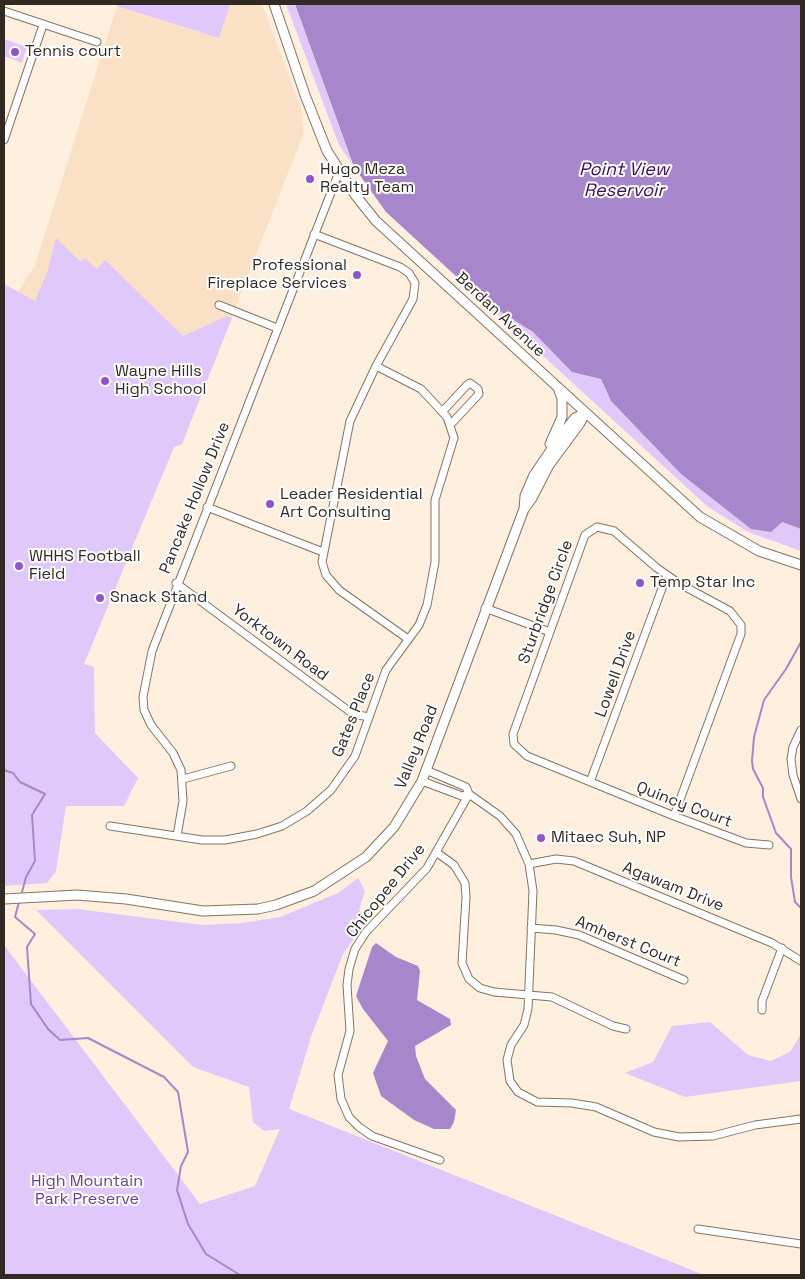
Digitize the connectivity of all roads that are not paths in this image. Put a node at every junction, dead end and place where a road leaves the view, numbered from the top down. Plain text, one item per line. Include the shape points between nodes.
1 (274, 4) edge
2 (4, 11) edge
3 (43, 25) junction
4 (98, 42) dead end
5 (4, 140) edge
6 (339, 172) junction
7 (314, 234) junction
8 (219, 305) dead end
9 (277, 328) junction
10 (376, 366) junction
11 (559, 390) junction
12 (442, 412) junction
13 (585, 413) junction
14 (451, 424) junction
15 (538, 469) junction
16 (207, 506) junction
17 (524, 509) junction
18 (323, 552) junction
19 (801, 565) edge
20 (667, 575) junction
21 (176, 583) junction
22 (485, 608) junction
23 (550, 632) junction
24 (408, 639) junction
25 (369, 717) junction
26 (801, 730) edge
27 (799, 739) edge
28 (231, 766) dead end
29 (426, 770) junction
30 (183, 779) junction
31 (422, 781) junction
32 (590, 782) junction
33 (470, 794) junction
34 (801, 799) edge
35 (674, 816) junction
36 (110, 826) dead end
37 (177, 836) junction
38 (769, 845) dead end
39 (436, 852) junction
40 (529, 864) junction
41 (4, 899) edge
42 (531, 928) junction
43 (782, 948) junction
44 (801, 961) edge
45 (684, 980) dead end
46 (529, 995) junction
47 (762, 1010) dead end
48 (626, 1028) dead end
49 (801, 1119) edge
50 (440, 1160) dead end
51 (698, 1229) dead end
52 (801, 1244) edge

1 - 6 main road, Berdan Avenue via 318,131
2 - 3 street
3 - 4 street
3 - 5 street
6 - 7 street, Pancake Hollow Drive
6 - 11 main road, Berdan Avenue via 381,226
7 - 9 street, Pancake Hollow Drive
7 - 10 street via 400,267 415,283 413,300
8 - 9 street
9 - 16 street, Pancake Hollow Drive
10 - 12 street via 416,385
10 - 18 street via 350,421
11 - 13 main road, Berdan Avenue
11 - 15 main road via 562,417
12 - 14 street
12 - 14 street via 466,385 478,389 479,394
13 - 15 main road, Valley Road via 569,426
13 - 17 main road, Valley Road via 548,465
13 - 19 main road, Berdan Avenue via 700,517 759,551
14 - 24 street, Gates Place via 453,445 435,500 433,584 424,615
15 - 17 main road, Valley Road via 525,496
16 - 18 street
16 - 21 street, Pancake Hollow Drive
17 - 22 main road, Valley Road
18 - 24 street via 323,568 330,581
20 - 23 street, Sturbridge Circle via 614,531 603,527 592,529 585,535
20 - 32 street, Lowell Drive
20 - 35 street, Sturbridge Circle via 730,611 742,630
21 - 25 street, Yorktown Road via 353,714
21 - 30 street, Pancake Hollow Drive via 152,651 143,702 146,717 173,753
22 - 23 street
22 - 29 main road, Valley Road
23 - 32 street, Sturbridge Circle via 513,739 517,749 526,756
24 - 25 street, Gates Place via 386,670
25 - 37 street, Gates Place via 355,756 341,778 319,801 295,819 272,830 241,838 202,840
26 - 27 street
27 - 34 street via 792,747 791,759 792,775
28 - 30 street
29 - 31 main road, Valley Road
29 - 33 street via 466,787
30 - 37 street, Pancake Hollow Drive
31 - 33 street via 462,796
31 - 41 main road, Valley Road via 394,827 366,857 314,890 276,905 221,912 99,896
32 - 35 street, Quincy Court
33 - 39 street, Chicopee Drive
33 - 40 street via 500,816 516,834
35 - 38 street, Quincy Court via 746,844
36 - 37 street, Gates Place
39 - 46 street via 454,865 465,883 462,962 465,974 487,991
39 - 50 street, Chicopee Drive via 419,878 366,932 352,957 347,984 350,1031 338,1084 344,1108 358,1127 372,1136
40 - 42 street via 533,891
40 - 43 street, Agawam Drive via 556,859 574,861
42 - 45 street, Amherst Court via 579,935
42 - 46 street
43 - 44 street, Agawam Drive
43 - 47 street via 762,1001
46 - 48 street via 562,1000 613,1026
46 - 49 street via 527,1015 508,1052 507,1066 513,1086 530,1100 596,1107 647,1129 679,1137 712,1136 755,1125
51 - 52 street

